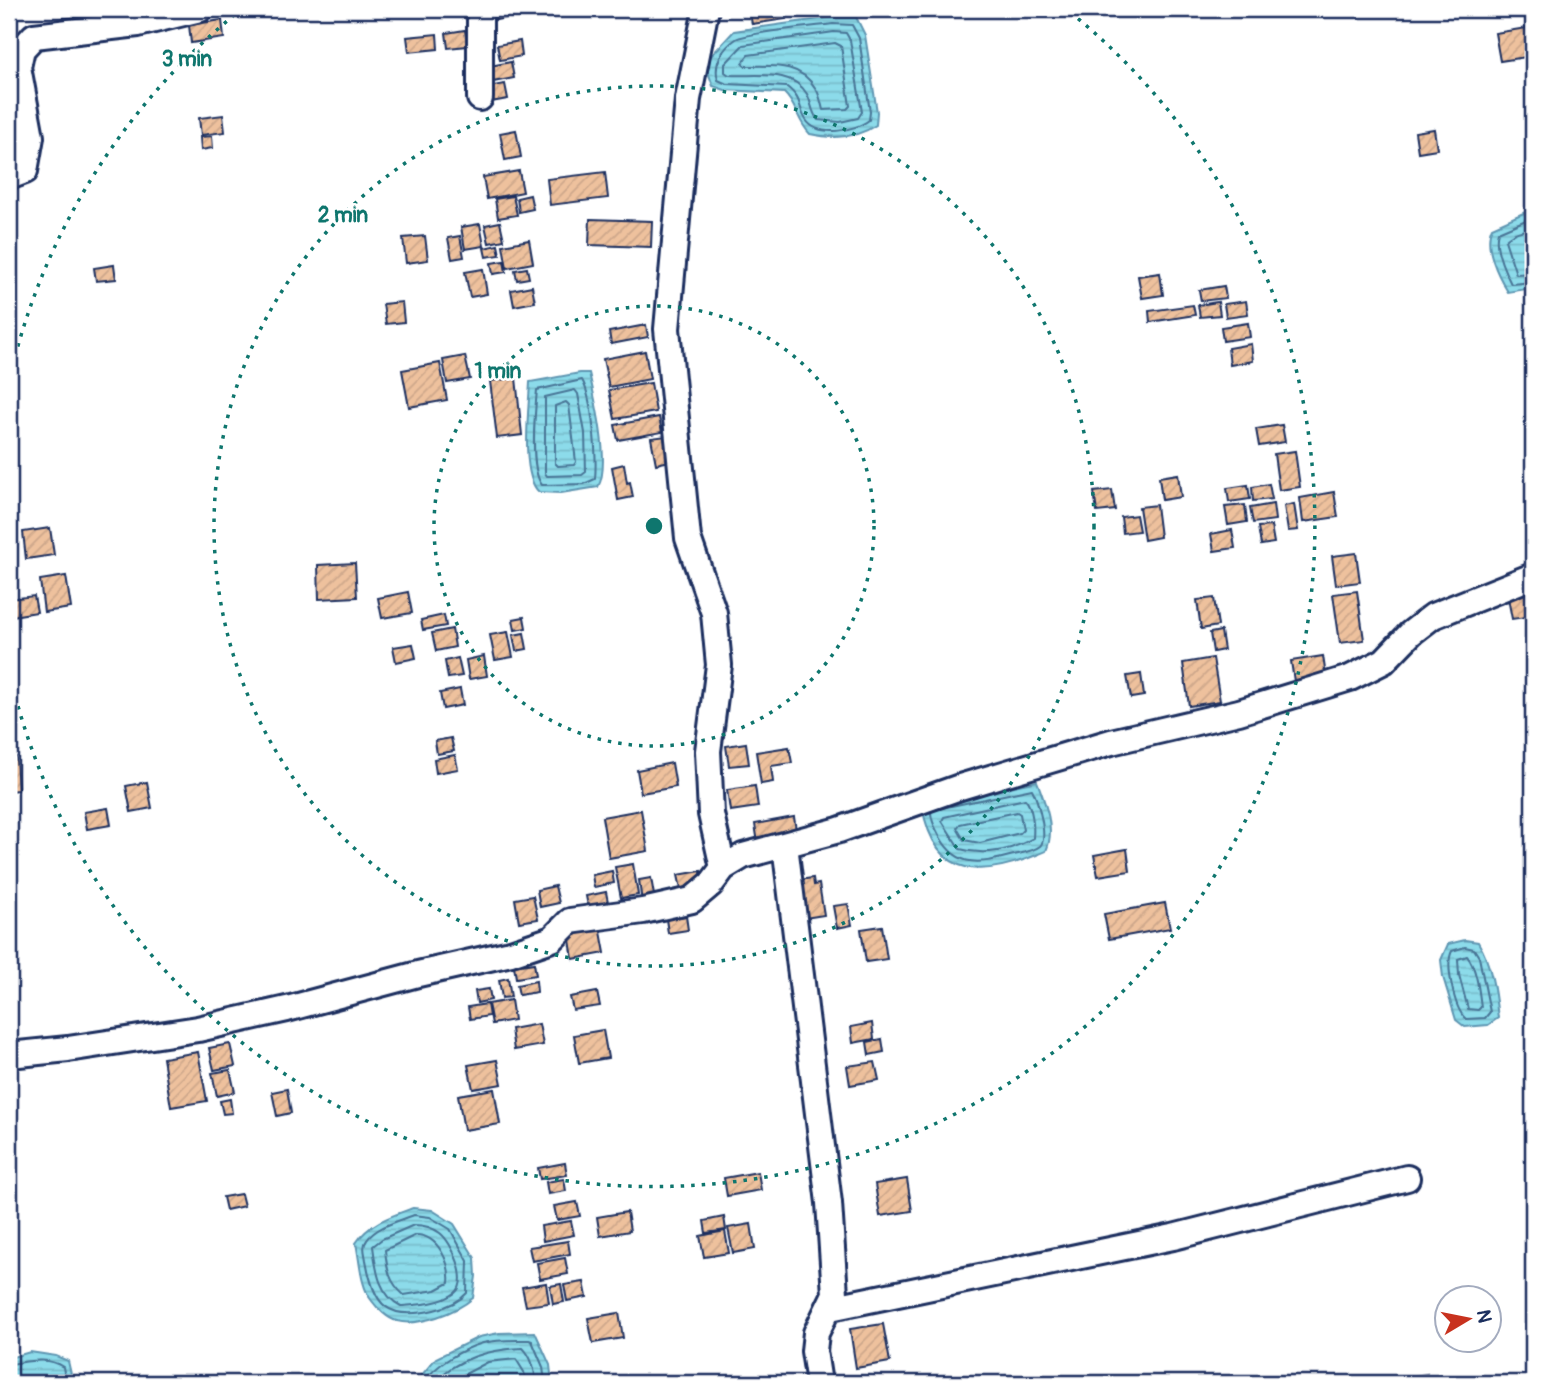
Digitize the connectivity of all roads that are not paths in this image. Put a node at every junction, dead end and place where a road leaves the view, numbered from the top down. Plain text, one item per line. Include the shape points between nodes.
1 (200, 9) edge
2 (480, 9) edge
3 (706, 9) edge
4 (480, 98) dead end
5 (9, 177) edge
6 (1533, 576) edge
7 (785, 845) junction
8 (723, 869) junction
9 (9, 1055) edge
10 (1408, 1178) dead end
11 (830, 1308) junction
12 (819, 1383) edge

1 - 5 street via 138,24 34,36 22,49 18,67 31,137 27,161 25,170
2 - 4 street
3 - 8 street via 688,99 667,329 688,538 714,613 719,665 708,751 711,814
6 - 7 street via 1433,616 1384,661 1350,678 1239,712 1099,745
7 - 8 street via 743,856
7 - 11 street via 829,1203 835,1294
8 - 9 street via 692,900 570,921 552,939 511,953 198,1029
10 - 11 street via 1173,1237
11 - 12 street via 816,1333

